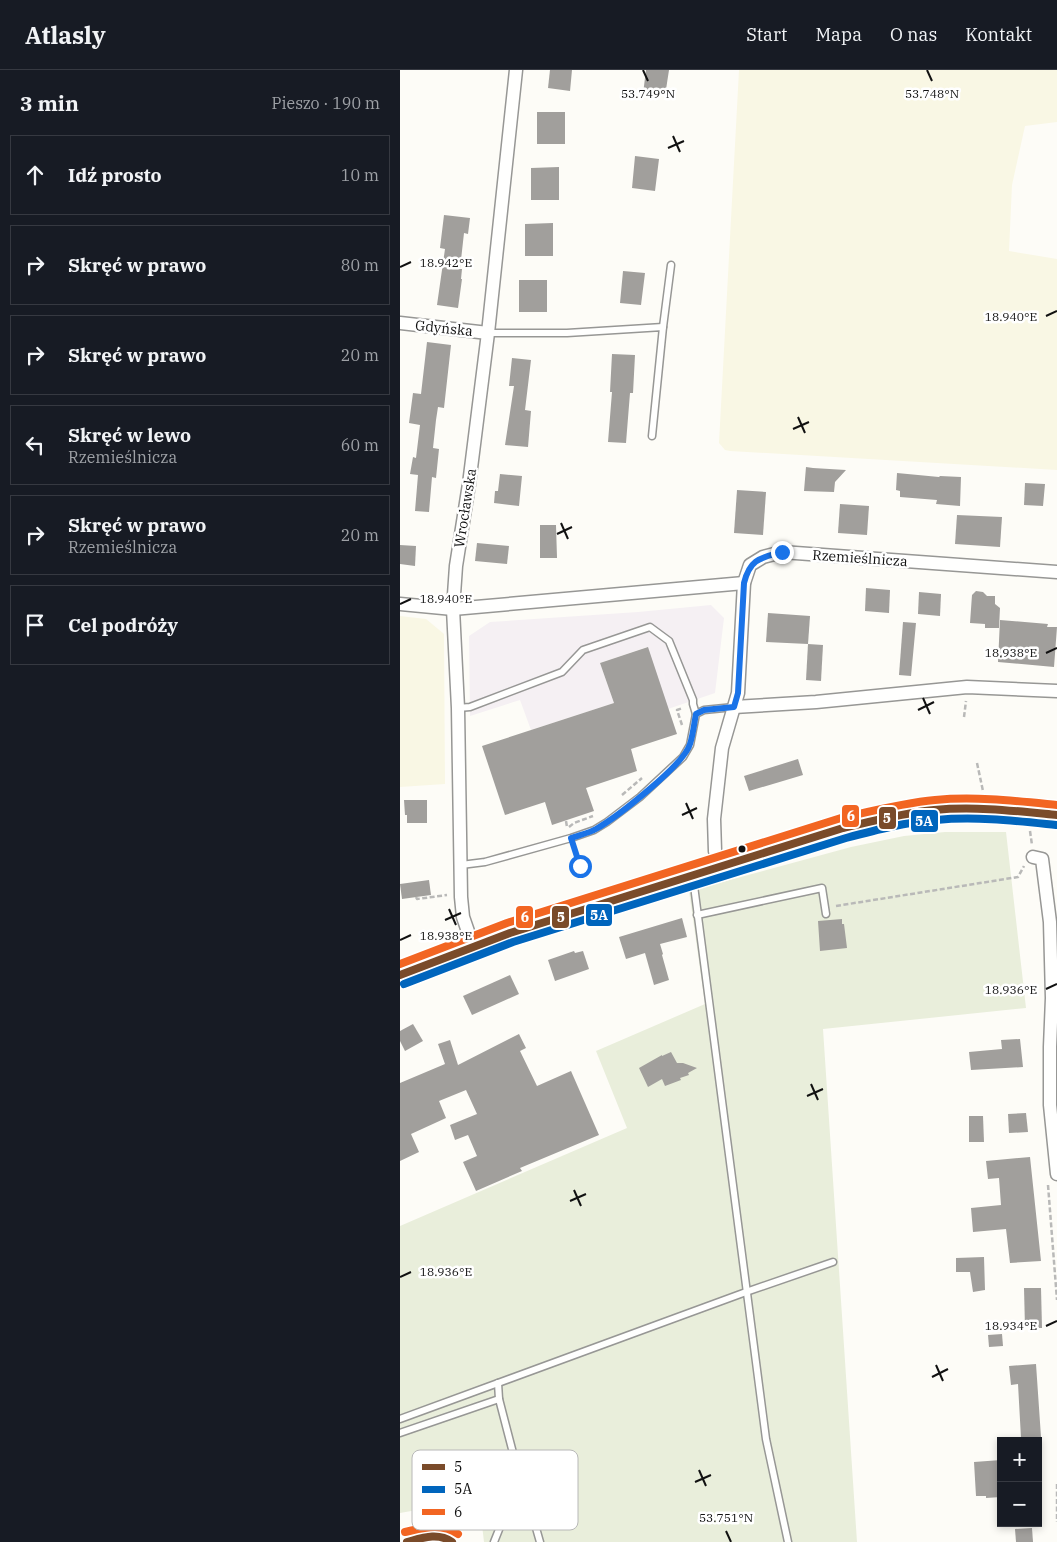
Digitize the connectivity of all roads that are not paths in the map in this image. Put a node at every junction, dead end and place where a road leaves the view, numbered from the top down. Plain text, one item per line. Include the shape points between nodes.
1 (516, 70) edge
2 (671, 265) dead end
3 (400, 323) edge
4 (663, 327) junction
5 (488, 333) junction
6 (652, 436) dead end
7 (1057, 572) edge
8 (744, 583) junction
9 (400, 604) edge
10 (453, 609) junction
11 (1057, 691) edge
12 (734, 707) junction
13 (458, 708) junction
14 (696, 714) junction
15 (1057, 816) edge
16 (1033, 857) road end
17 (461, 865) junction
18 (719, 867) junction
19 (692, 875) junction
20 (826, 911) road end
21 (698, 915) junction
22 (473, 946) junction
23 (400, 975) edge
24 (1057, 1174) edge
25 (833, 1262) dead end
26 (746, 1292) junction
27 (498, 1383) junction
28 (498, 1399) junction
29 (400, 1419) edge
30 (400, 1433) edge
31 (512, 1450) edge
32 (499, 1530) edge
33 (407, 1542) edge
34 (452, 1542) edge
35 (494, 1542) edge
36 (788, 1542) edge

1 - 5 street, Wrocławska
2 - 4 lane
3 - 5 street, Gdyńska
4 - 5 lane via 567,333
4 - 6 lane
5 - 10 street, Wrocławska
7 - 8 street, Rzemieślnicza via 782,552 763,557 750,565
8 - 10 street
8 - 12 street, Rzemieślnicza via 738,693
9 - 10 street
10 - 13 street, Wrocławska
11 - 12 street via 967,687
12 - 14 lane
12 - 18 street, Rzemieślnicza via 722,748 714,820
13 - 14 lane via 470,708 562,672 583,650 650,627 669,641 694,700
13 - 17 street, Wrocławska
14 - 17 lane via 690,745 683,757 607,822 571,838 485,862
15 - 18 main road via 948,809 894,816 843,828
16 - 24 street via 1042,859 1050,922 1050,1105
17 - 22 street, Wrocławska via 463,917
18 - 19 main road
19 - 21 lane
19 - 22 main road
20 - 21 lane via 822,888
21 - 26 lane
22 - 23 main road
25 - 26 lane
26 - 27 lane
26 - 36 lane via 766,1439
27 - 28 lane
27 - 29 lane
28 - 30 lane
28 - 31 lane
32 - 35 lane
33 - 34 lane via 441,1536

